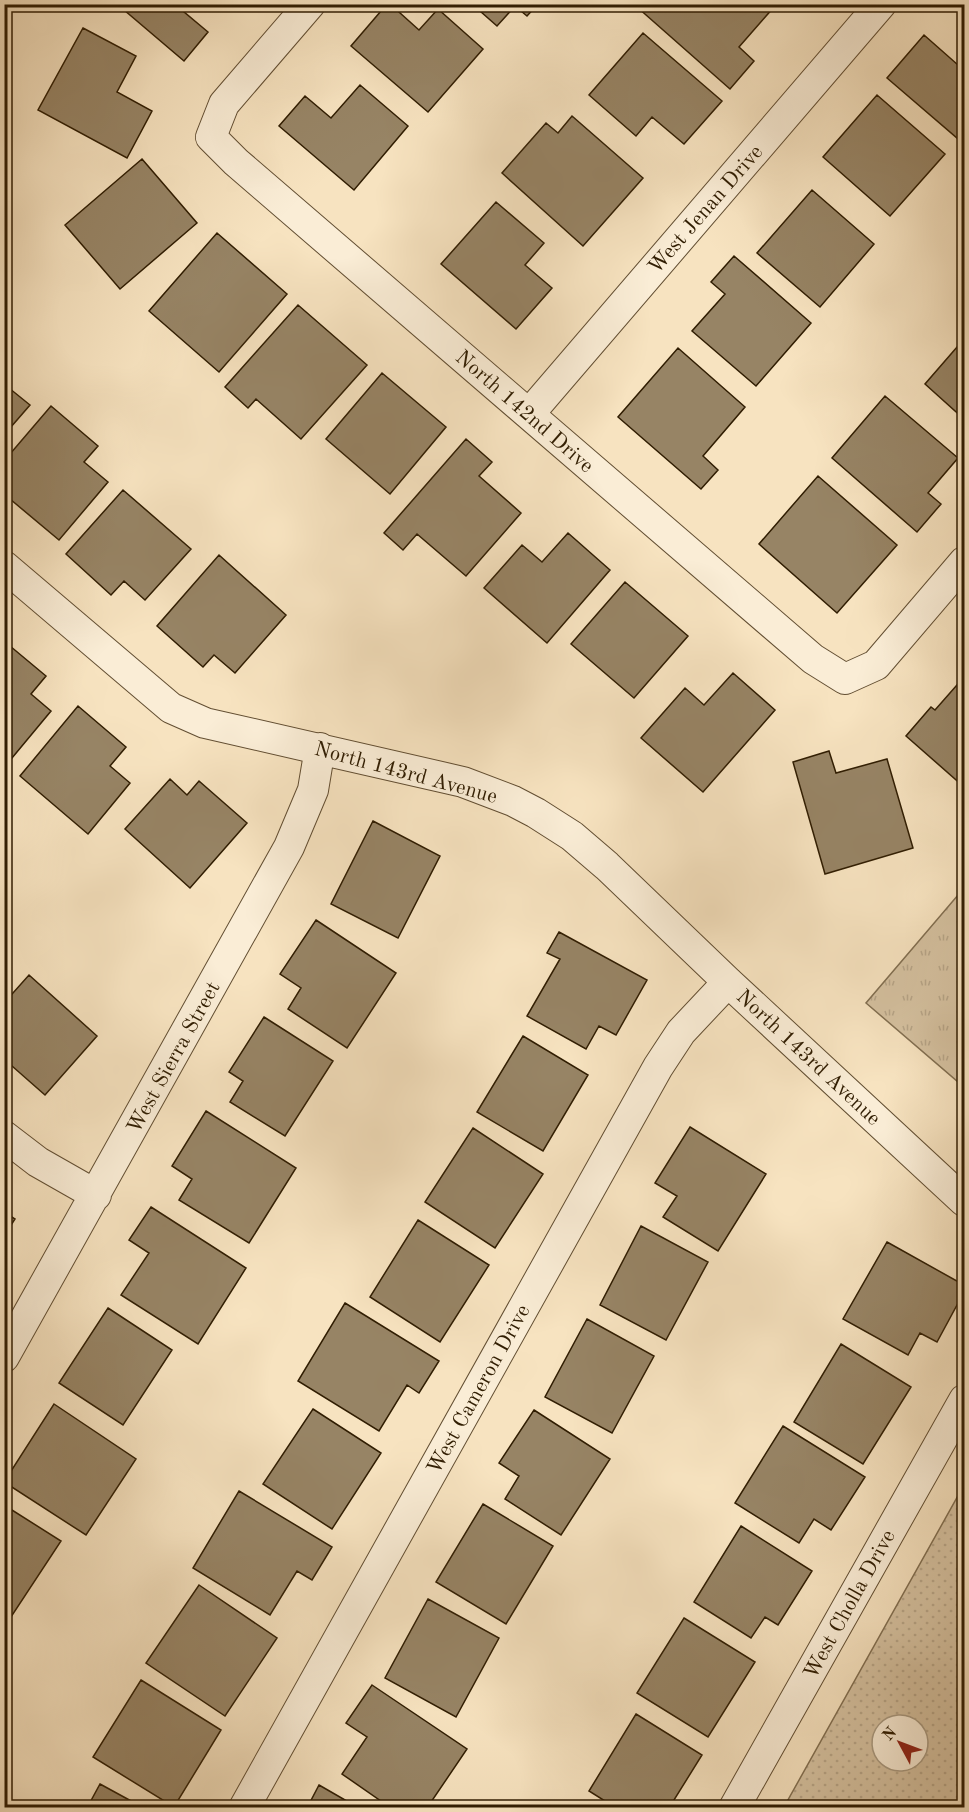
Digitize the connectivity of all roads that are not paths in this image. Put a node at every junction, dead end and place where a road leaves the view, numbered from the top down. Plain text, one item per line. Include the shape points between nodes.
1 (309, 4) edge
2 (881, 4) edge
3 (529, 414) junction
4 (964, 562) edge
5 (4, 566) edge
6 (320, 748) junction
7 (728, 982) junction
8 (4, 1136) edge
9 (96, 1195) junction
10 (964, 1201) edge
11 (4, 1357) edge
12 (964, 1400) edge
13 (244, 1808) edge
14 (734, 1808) edge

1 - 3 street, North 142nd Drive via 224,104 211,137
2 - 3 street, West Jenan Drive
3 - 4 street, North 142nd Drive via 813,658 845,679 876,665
5 - 6 street, North 143rd Avenue via 171,708 205,723
6 - 7 street, North 143rd Avenue via 463,782 536,813 572,836 607,866
6 - 9 street, West Sierra Street via 313,790 289,847
7 - 10 street, North 143rd Avenue
7 - 13 street, West Cameron Drive via 681,1032 658,1067
8 - 9 street via 38,1162
9 - 11 street, West Sierra Street
12 - 14 street, West Cholla Drive

